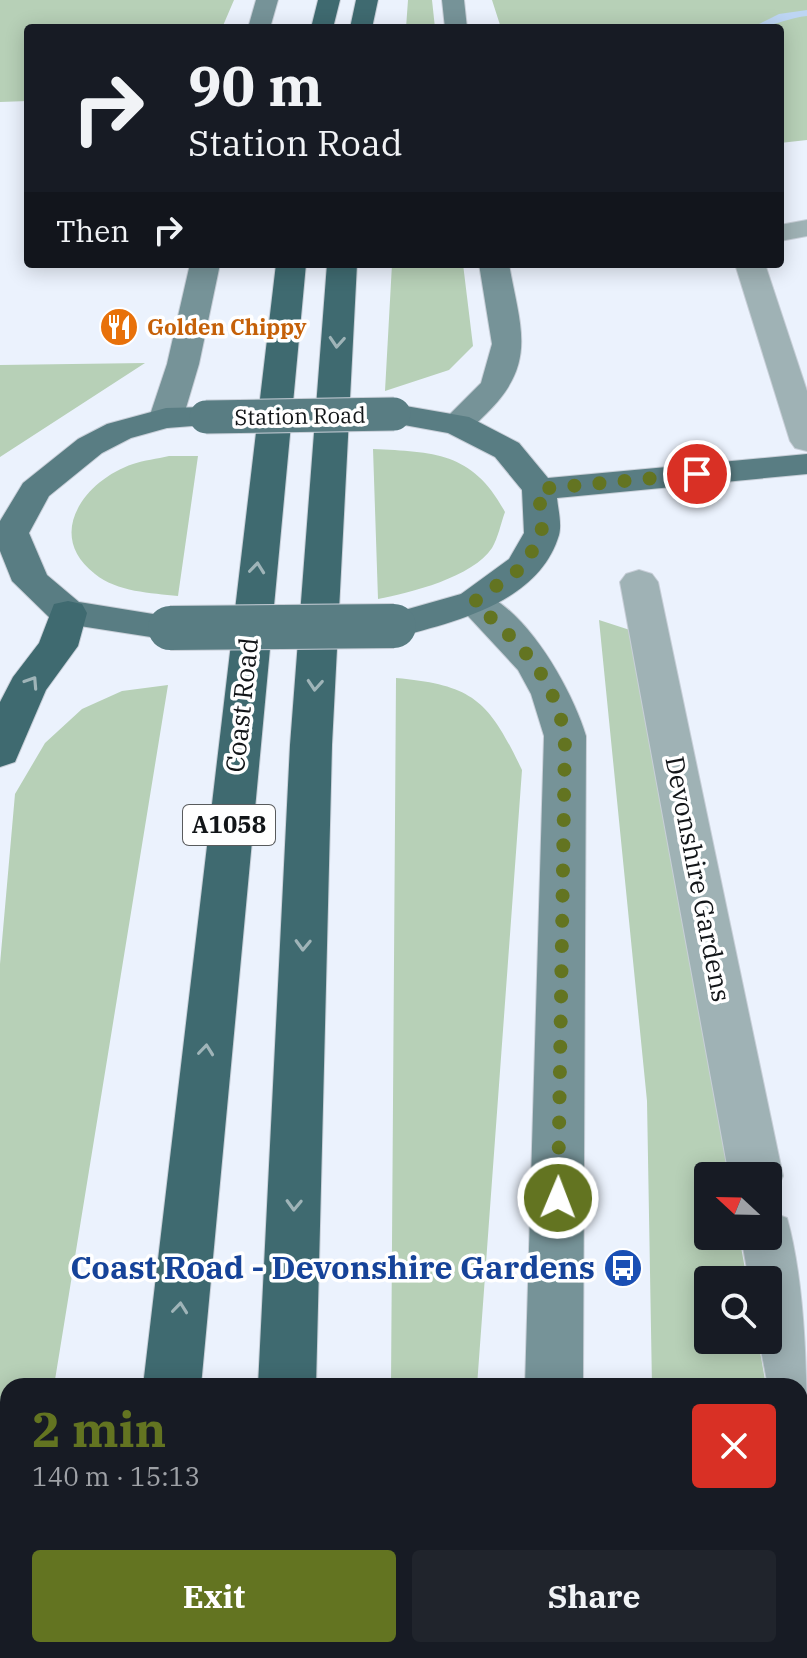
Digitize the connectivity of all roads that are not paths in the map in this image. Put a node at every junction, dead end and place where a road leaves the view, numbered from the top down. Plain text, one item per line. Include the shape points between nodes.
1 (267, 0) edge
2 (329, 0) edge
3 (367, 0) edge
4 (453, 0) edge
5 (260, 24) edge
6 (323, 24) edge
7 (362, 24) edge
8 (456, 24) edge
9 (807, 228) edge
10 (784, 232) edge
11 (204, 268) edge
12 (291, 268) edge
13 (342, 268) edge
14 (495, 268) edge
15 (751, 268) edge
16 (166, 418) junction
17 (457, 424) junction
18 (807, 441) edge
19 (807, 464) edge
20 (539, 489) junction
21 (6, 533) edge
22 (639, 582) dead end
23 (474, 602) junction
24 (68, 613) junction
25 (0, 752) edge
26 (753, 1162) edge
27 (771, 1250) edge
28 (173, 1378) edge
29 (287, 1378) edge
30 (554, 1378) edge
31 (795, 1378) edge

1 - 5 street
2 - 6 highway
3 - 7 highway
4 - 8 street
9 - 10 street
11 - 16 street
28 -> 12 highway, Coast Road / A1058
13 -> 29 highway, A1058 via 311,745
14 - 17 street via 508,344 496,386
15 - 18 street
16 - 17 main road, Station Road, bridge via 394,414
16 - 21 main road via 119,431 90,446 35,490
17 - 20 main road via 507,450
19 - 20 main road
20 - 23 main road via 542,533 524,566
21 - 24 main road via 31,581
22 - 26 street, Devonshire Gardens
23 - 24 main road, bridge via 394,626 170,628
23 - 30 street via 528,652 546,678 565,736
25 -> 24 highway via 27,686 58,646
27 - 31 street

